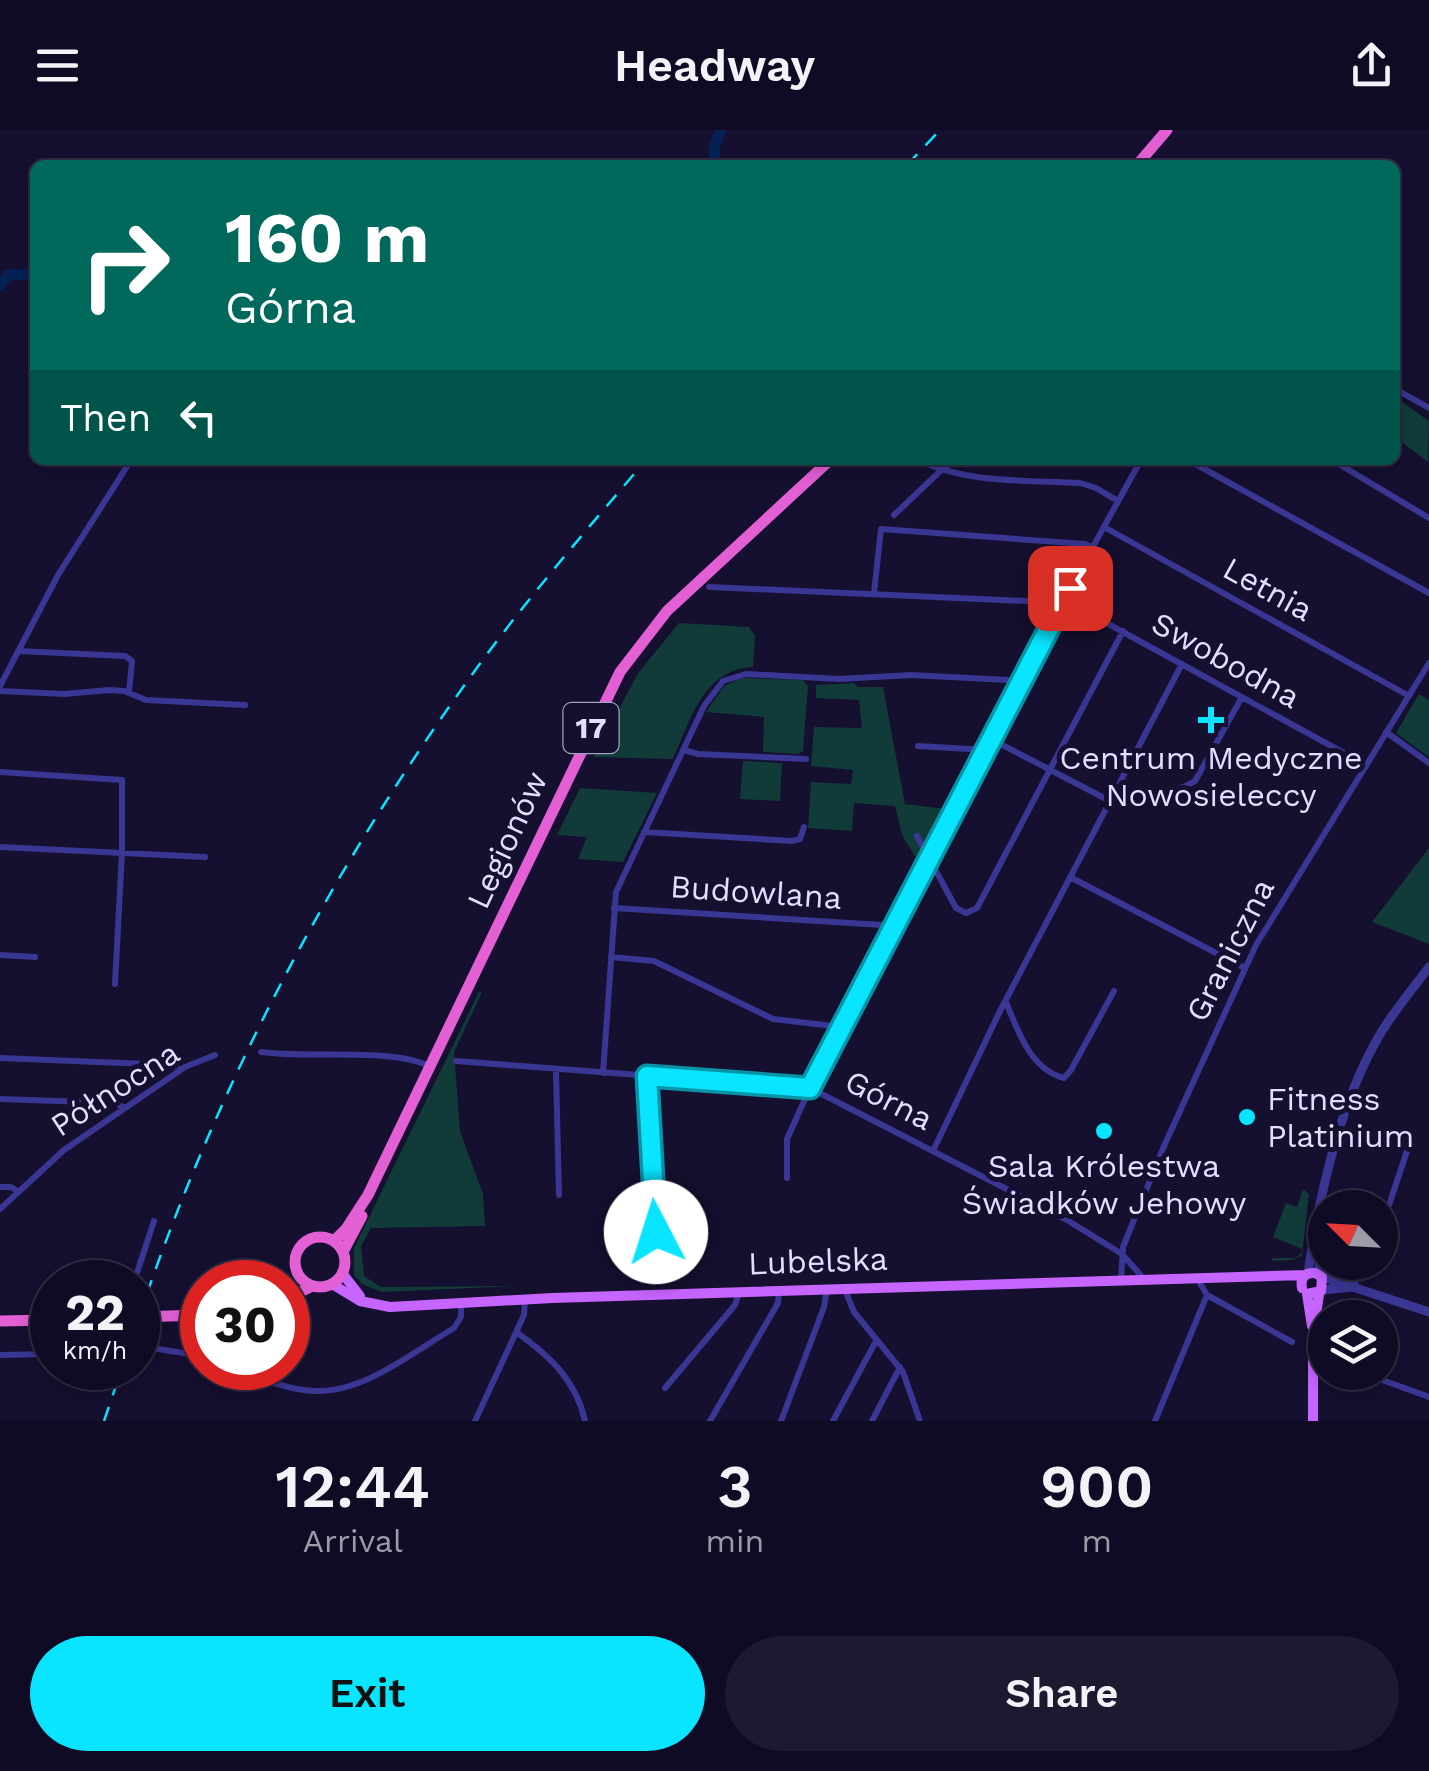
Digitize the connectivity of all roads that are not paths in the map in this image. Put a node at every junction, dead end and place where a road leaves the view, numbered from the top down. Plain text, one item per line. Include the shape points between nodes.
1 (1167, 130) edge
2 (1141, 160) edge
3 (1400, 392) edge
4 (1429, 408) edge
5 (128, 465) edge
6 (825, 465) edge
7 (929, 465) edge
8 (947, 465) edge
9 (1138, 465) edge
10 (1197, 465) edge
11 (1340, 465) edge
12 (941, 471) junction
13 (1118, 501) junction
14 (894, 514) dead end
15 (1429, 518) edge
16 (1104, 526) junction
17 (1092, 548) junction
18 (710, 587) dead end
19 (874, 593) junction
20 (1429, 593) edge
21 (1062, 604) junction
22 (1123, 631) junction
23 (18, 651) junction
24 (1182, 664) junction
25 (1429, 664) edge
26 (1020, 684) junction
27 (0, 688) edge
28 (130, 693) junction
29 (1409, 696) junction
30 (1242, 697) junction
31 (245, 705) dead end
32 (1386, 732) junction
33 (991, 739) junction
34 (918, 746) dead end
35 (684, 750) junction
36 (986, 750) junction
37 (806, 759) dead end
38 (1429, 763) edge
39 (1366, 765) junction
40 (1051, 771) junction
41 (0, 772) edge
42 (1112, 798) junction
43 (804, 828) dead end
44 (644, 832) junction
45 (917, 836) dead end
46 (0, 848) edge
47 (122, 852) junction
48 (205, 857) dead end
49 (929, 858) junction
50 (1070, 877) junction
51 (614, 908) junction
52 (893, 929) junction
53 (0, 955) edge
54 (35, 957) dead end
55 (611, 957) junction
56 (1429, 967) edge
57 (1245, 968) junction
58 (114, 984) dead end
59 (1114, 991) dead end
60 (1005, 1001) junction
61 (842, 1027) junction
62 (261, 1052) dead end
63 (215, 1054) dead end
64 (0, 1058) edge
65 (456, 1061) dead end
66 (430, 1066) junction
67 (180, 1070) junction
68 (556, 1070) junction
69 (603, 1073) junction
70 (647, 1076) junction
71 (810, 1088) junction
72 (0, 1099) edge
73 (124, 1108) junction
74 (1408, 1148) dead end
75 (933, 1151) junction
76 (787, 1178) dead end
77 (0, 1187) edge
78 (1322, 1190) edge
79 (1394, 1190) edge
80 (19, 1192) junction
81 (368, 1195) junction
82 (558, 1195) dead end
83 (0, 1209) edge
84 (154, 1221) dead end
85 (334, 1241) junction
86 (343, 1252) junction
87 (1122, 1254) junction
88 (141, 1260) edge
89 (296, 1260) edge
90 (342, 1274) junction
91 (654, 1274) dead end
92 (1308, 1275) edge
93 (1271, 1276) junction
94 (1196, 1278) junction
95 (1144, 1279) junction
96 (1121, 1280) junction
97 (1313, 1280) edge
98 (1313, 1280) edge
99 (1331, 1280) edge
100 (1356, 1280) edge
101 (332, 1284) junction
102 (312, 1286) edge
103 (1354, 1287) junction
104 (826, 1288) junction
105 (845, 1288) junction
106 (779, 1290) junction
107 (1312, 1291) junction
108 (739, 1292) junction
109 (1207, 1295) junction
110 (526, 1299) junction
111 (1312, 1300) edge
112 (461, 1303) junction
113 (368, 1304) junction
114 (1429, 1312) edge
115 (30, 1320) edge
116 (0, 1321) edge
117 (516, 1332) junction
118 (876, 1341) junction
119 (1292, 1342) dead end
120 (30, 1354) edge
121 (0, 1355) edge
122 (900, 1367) junction
123 (1398, 1386) edge
124 (665, 1388) dead end
125 (310, 1390) edge
126 (1316, 1390) edge
127 (1429, 1397) edge
128 (475, 1421) edge
129 (585, 1421) edge
130 (710, 1421) edge
131 (781, 1421) edge
132 (833, 1421) edge
133 (872, 1421) edge
134 (920, 1421) edge
135 (1155, 1421) edge
136 (1313, 1421) edge

1 - 2 highway
3 - 4 street
5 - 23 street
6 - 66 highway, Legionów / 17 via 677,602 623,666
7 - 12 street
8 - 12 street
9 - 13 street
10 - 20 street
11 - 15 street
12 - 13 street via 1080,484
12 - 14 street
13 - 16 street
16 - 17 street
16 - 29 street, Letnia
17 - 19 street via 882,530
17 - 21 street
18 - 19 street, Swobodna
19 - 21 street, Swobodna
21 - 22 street, Swobodna via 1070,602
21 - 26 street
22 - 24 street, Swobodna
22 - 40 street
23 - 27 street
23 - 28 street via 126,656 132,661
24 - 30 street, Swobodna
24 - 42 street
25 - 29 street, Graniczna
26 - 33 street
26 - 35 street via 746,674 730,678 708,699
27 - 28 street
28 - 31 street via 146,700
29 - 32 street, Graniczna
30 - 39 street, Swobodna
30 - 42 street via 1192,784
32 - 38 street
32 - 39 street, Graniczna
33 - 36 street
33 - 40 street
34 - 36 street
35 - 37 street
35 - 44 street
36 - 49 street
39 - 57 street, Graniczna
40 - 42 street
40 - 49 street via 981,904 966,913 956,908
41 - 47 street via 122,780
42 - 50 street
43 - 44 street via 792,842
44 - 51 street via 616,889
45 - 49 street
46 - 47 street
47 - 48 street
47 - 58 street
49 - 52 street
50 - 57 street
50 - 60 street
51 - 52 street, Budowlana
51 - 55 street
52 - 61 street
53 - 54 street
55 - 61 street via 654,961 772,1019
55 - 69 street
56 - 78 street via 1366,1060
57 - 87 street, Graniczna
59 - 60 street via 1064,1078 1032,1056
60 - 75 street
61 - 71 street
62 - 66 street via 360,1055
63 - 67 street, Północna
64 - 67 street
65 - 68 street, Górna
66 - 81 highway, Legionów / 17
67 - 73 street, Północna
68 - 69 street, Górna
68 - 82 street
69 - 70 street, Górna
70 - 71 street, Górna
70 - 91 street
71 - 75 street, Górna
71 - 76 street via 787,1140
72 - 73 street
73 - 80 street, Północna
74 - 79 street
75 - 87 street, Górna
77 - 80 street
80 - 83 street, Północna
81 - 85 highway, Legionów / 17
81 - 86 highway, Legionów / 17
84 - 88 street
85 - 86 highway
85 - 89 highway, 17 via 318,1237 300,1246
86 - 90 highway, 17
87 - 95 street, Górna
87 - 96 street, Graniczna
90 - 101 highway
90 - 113 main road
92 - 93 main road, Lubelska
93 - 94 main road, Lubelska
93 - 107 main road, Lubelska
94 - 95 main road, Lubelska
94 - 109 street
95 - 96 main road, Lubelska
96 - 105 main road, Lubelska
97 - 107 main road
98 - 107 main road
99 - 103 street, Lubelska
100 - 103 street
101 - 102 highway, 17
101 - 113 main road, Lubelska
103 - 107 street, Lubelska
103 - 114 street, Lubelska
104 - 105 main road, Lubelska
104 - 106 main road, Lubelska
104 - 131 street
105 - 118 street
106 - 108 main road, Lubelska
106 - 130 street via 778,1304
107 - 111 main road
108 - 110 main road, Lubelska
108 - 124 street
109 - 119 street
109 - 135 street
110 - 112 main road, Lubelska
110 - 117 street
112 - 113 main road, Lubelska
112 - 125 street via 454,1328 365,1380
115 - 116 highway
117 - 128 street
117 - 129 street via 554,1362
118 - 122 street
118 - 132 street
120 - 121 street
122 - 133 street
122 - 134 street
123 - 127 street
126 - 136 main road

